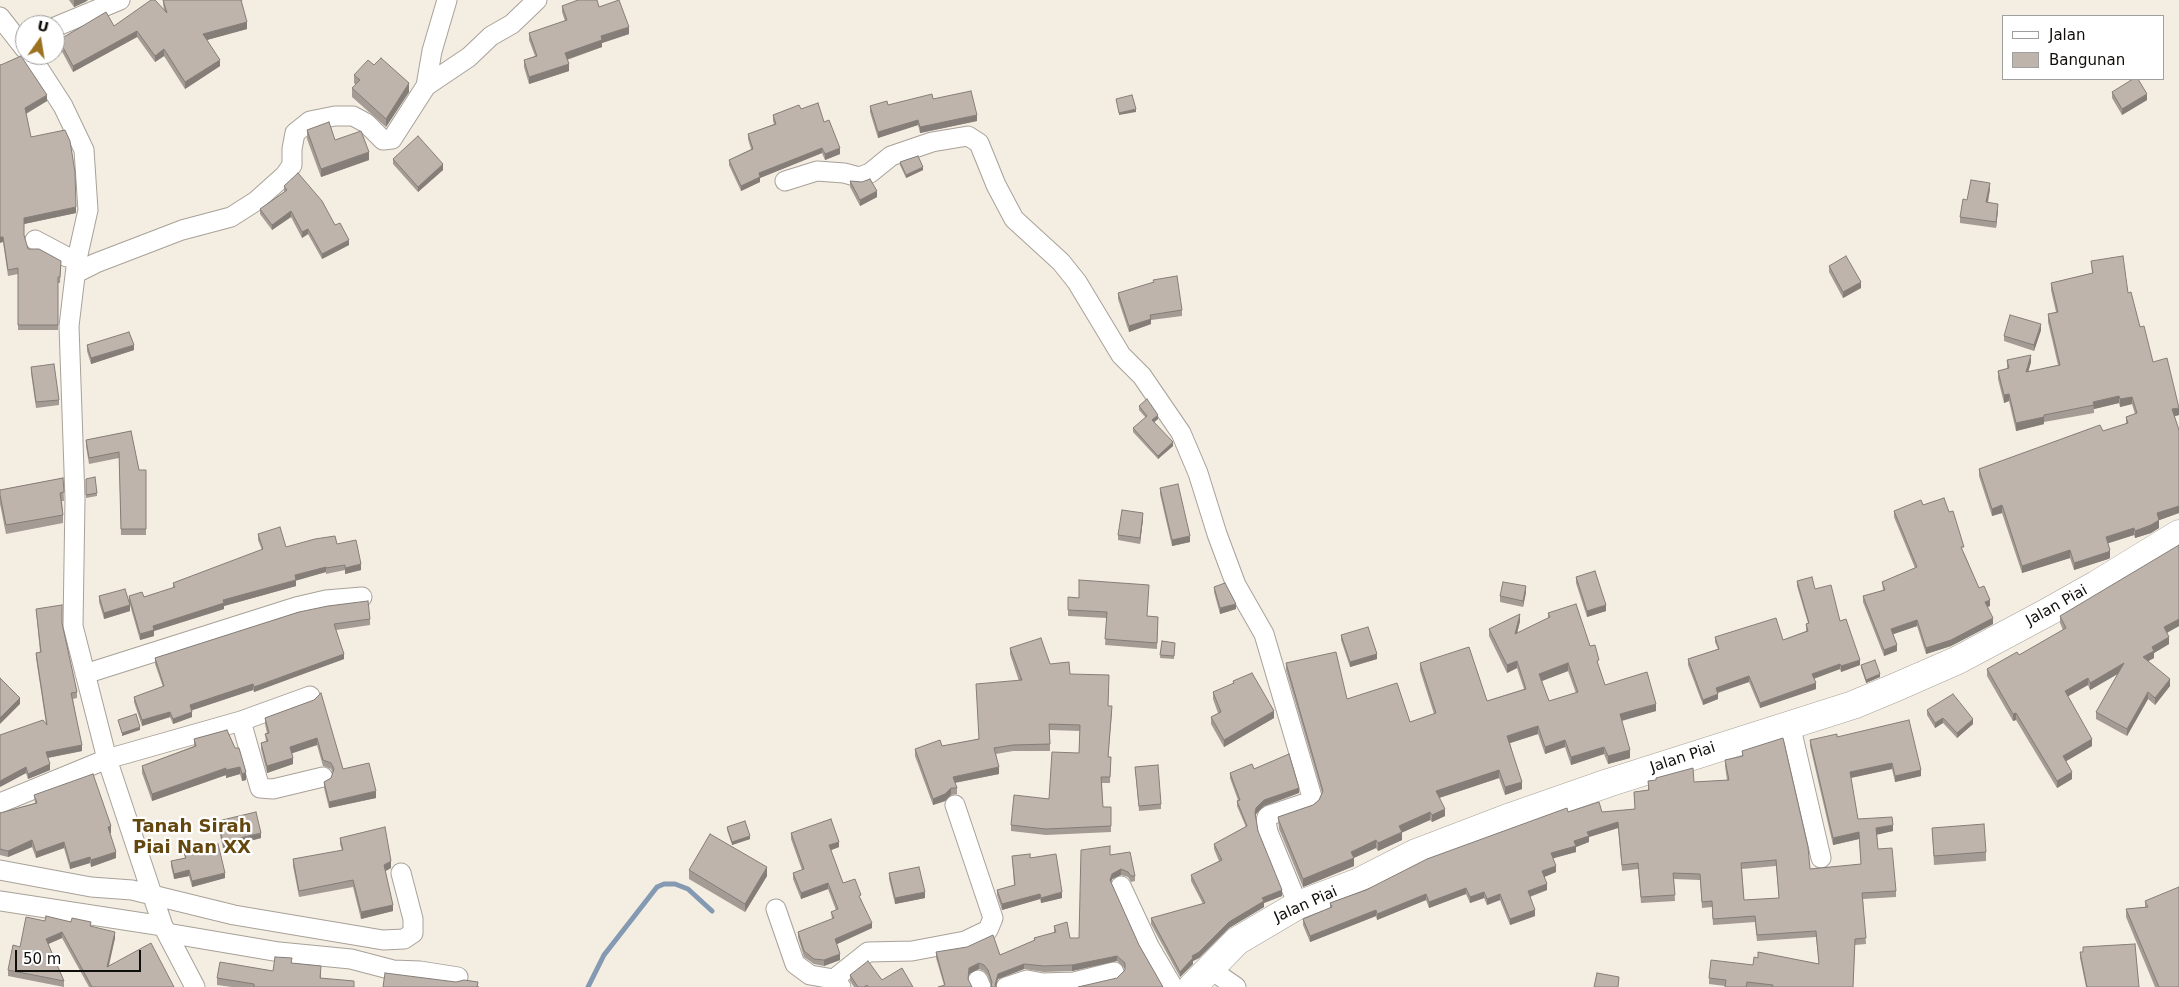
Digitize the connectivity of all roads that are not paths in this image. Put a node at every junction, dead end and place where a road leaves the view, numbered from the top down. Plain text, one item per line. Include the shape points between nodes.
1 (120, 0) edge
2 (447, 0) edge
3 (537, 0) edge
4 (0, 17) edge
5 (65, 22) edge
6 (15, 35) edge
7 (36, 65) edge
8 (426, 86) junction
9 (785, 181) dead end
10 (35, 240) dead end
11 (77, 266) junction
12 (2179, 534) edge
13 (362, 597) dead end
14 (85, 674) junction
15 (310, 696) dead end
16 (241, 721) junction
17 (1790, 724) junction
18 (107, 759) junction
19 (323, 777) dead end
20 (0, 804) edge
21 (954, 805) dead end
22 (1821, 858) dead end
23 (0, 870) edge
24 (401, 873) dead end
25 (1121, 886) dead end
26 (152, 894) junction
27 (1298, 905) junction
28 (1, 906) edge
29 (776, 909) dead end
30 (165, 929) junction
31 (1114, 972) dead end
32 (458, 977) dead end
33 (1201, 978) edge
34 (838, 983) edge
35 (195, 987) edge
36 (1006, 987) edge
37 (1173, 987) edge
38 (1236, 987) edge

1 - 5 street
2 - 8 street
3 - 8 street via 512,24 491,36 469,57
4 - 6 street
7 - 11 street via 84,150 88,210
8 - 11 street via 392,139 383,140 366,123 353,116 310,121 295,133 292,165 285,175 256,201 231,217 182,230 96,263
9 - 27 street via 817,171 859,176 870,173 891,156 932,142 968,136 979,144 1014,219 1061,262 1077,282 1121,355 1142,376 1181,433 1236,585 1264,634 1312,797 1309,802 1270,815 1266,821
10 - 11 street
11 - 14 street via 69,326 75,499 73,626
12 - 17 street, Jalan Piai via 2096,585 1958,660 1853,705
13 - 14 street via 296,607
14 - 18 street
15 - 16 street
16 - 18 street
16 - 19 street via 260,788 273,789
17 - 22 street
17 - 27 street, Jalan Piai via 1505,819 1416,853 1359,882
18 - 20 street
18 - 26 street
21 - 34 street via 993,918 988,930 965,941 912,951 868,952
23 - 26 street via 91,887
24 - 26 street via 414,919 413,933 404,939 383,940 234,915
25 - 37 street via 1149,946
26 - 30 street
27 - 33 street, Jalan Piai via 1237,941
28 - 30 street
29 - 34 street via 795,964 810,975
30 - 32 street via 279,952 352,958 393,970 420,970
30 - 35 street
31 - 36 street via 1074,982 1027,980
33 - 38 street

